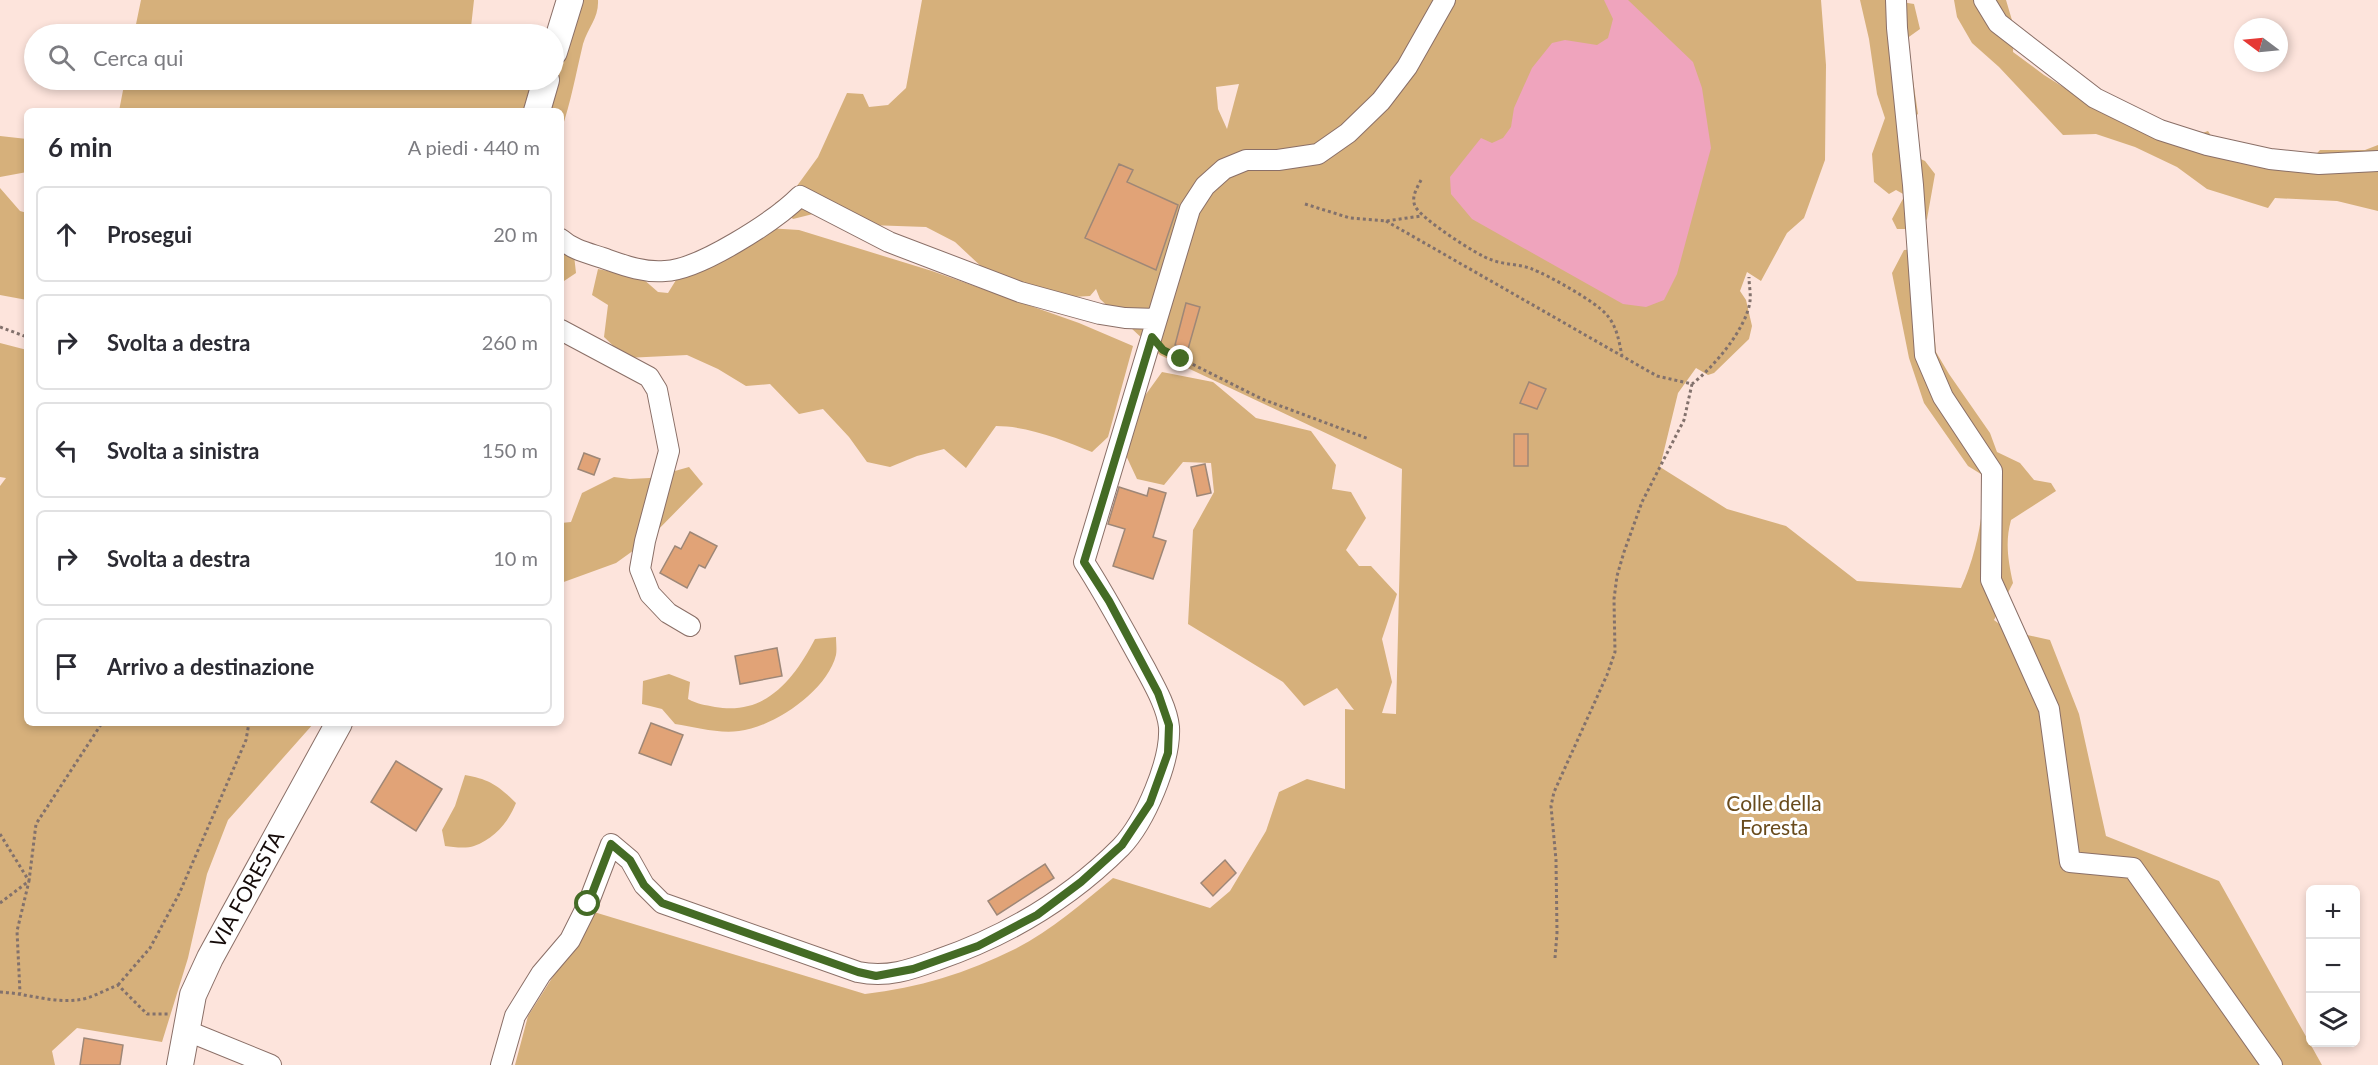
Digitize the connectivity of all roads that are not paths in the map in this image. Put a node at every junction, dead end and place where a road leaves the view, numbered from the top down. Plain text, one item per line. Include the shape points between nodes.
1 (570, 0) edge
2 (1445, 0) edge
3 (1896, 0) edge
4 (1984, 0) edge
5 (563, 24) edge
6 (543, 90) edge
7 (538, 108) edge
8 (2378, 161) edge
9 (564, 241) edge
10 (1155, 328) junction
11 (564, 332) edge
12 (690, 626) dead end
13 (337, 726) edge
14 (186, 1022) junction
15 (180, 1065) edge
16 (271, 1065) edge
17 (501, 1065) edge
18 (2272, 1065) edge

1 - 5 main road
2 - 10 street via 1407,67 1381,101 1348,133 1318,154 1246,160 1224,169 1205,186 1190,209
3 - 18 street via 1925,355 1943,397 1992,471 1991,580 2049,709 2070,862 2133,868
4 - 8 street via 1998,23 2062,74 2096,98 2160,130 2270,159 2319,164
6 - 7 main road
9 - 10 street via 572,248 642,271 673,271 723,249 769,221 800,196 889,242 1020,292
10 - 17 street via 1084,562 1158,693 1169,725 1168,753 1150,803 1122,845 1037,915 978,946 913,969 876,976 662,903 644,885 630,860 611,844 570,940 541,974 515,1016
11 - 12 street via 649,377 657,390 669,451 640,569 650,594 668,613
13 - 14 main road, VIA FORESTA via 210,958
14 - 15 main road, VIA FORESTA
14 - 16 street

